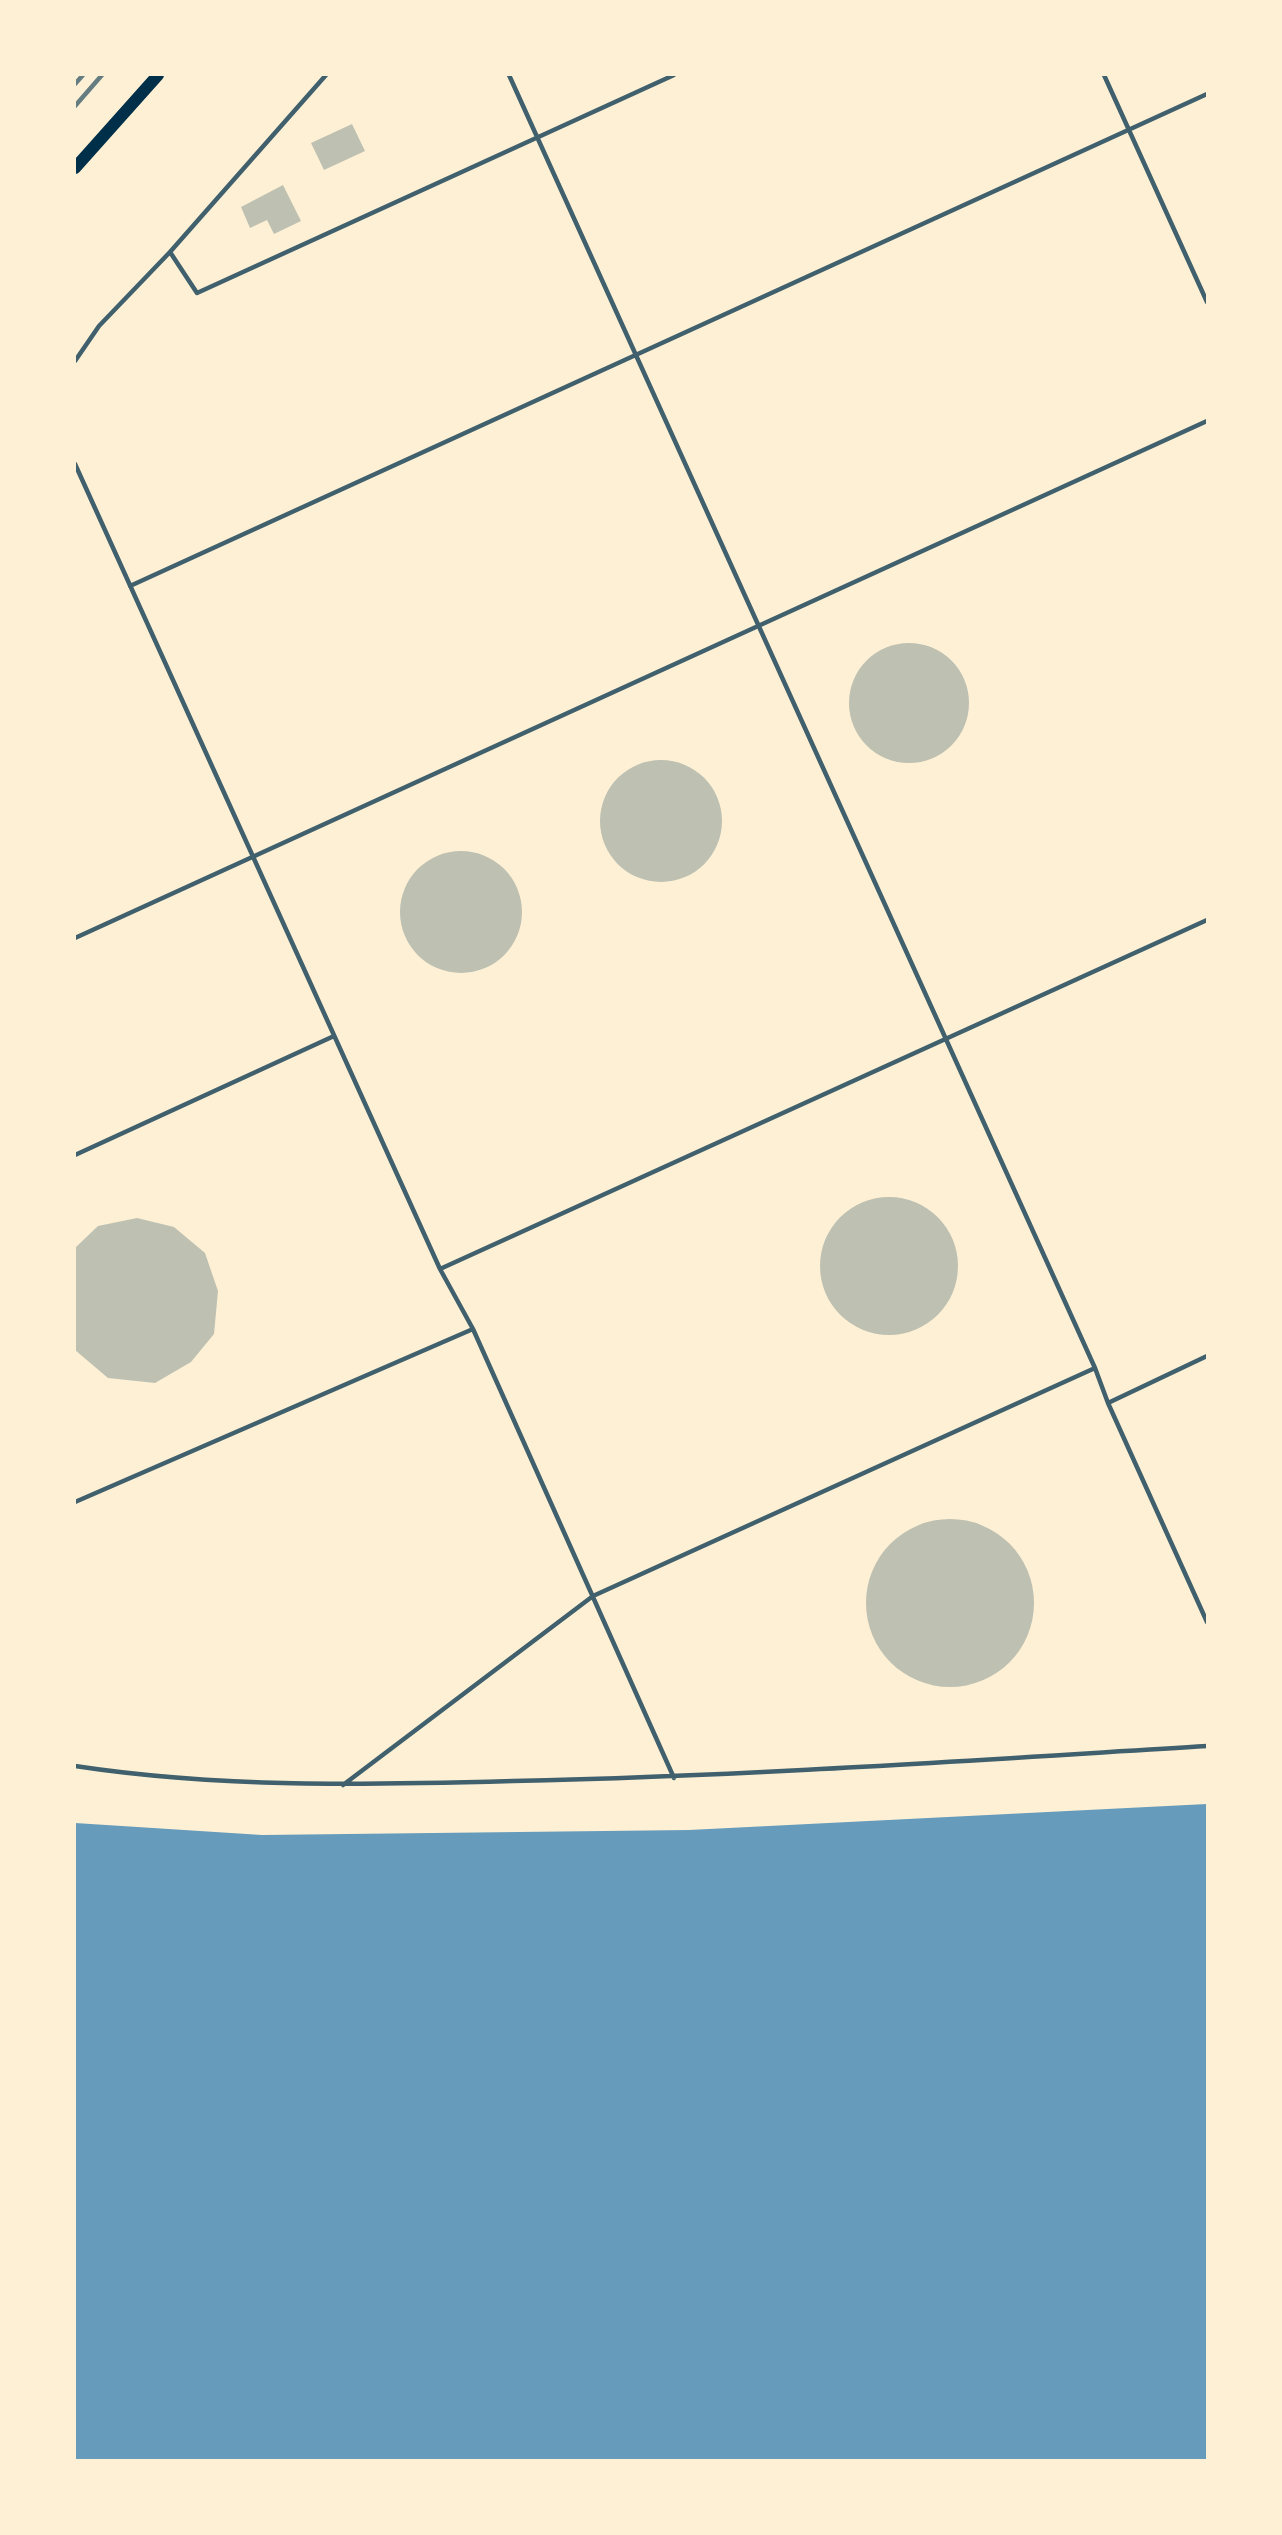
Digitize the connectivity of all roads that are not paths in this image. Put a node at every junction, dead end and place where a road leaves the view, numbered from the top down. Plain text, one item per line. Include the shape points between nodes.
1 (158, 75) edge
2 (326, 75) edge
3 (509, 75) edge
4 (674, 75) edge
5 (1104, 75) edge
6 (1207, 94) edge
7 (1130, 130) junction
8 (538, 137) junction
9 (75, 168) edge
10 (170, 252) junction
11 (1207, 302) edge
12 (636, 355) junction
13 (75, 361) edge
14 (1207, 422) edge
15 (75, 464) edge
16 (130, 586) junction
17 (759, 626) junction
18 (253, 856) junction
19 (1207, 920) edge
20 (75, 938) edge
21 (334, 1036) junction
22 (946, 1039) junction
23 (75, 1155) edge
24 (440, 1269) junction
25 (473, 1329) junction
26 (1207, 1356) edge
27 (1095, 1368) junction
28 (1108, 1403) junction
29 (75, 1502) edge
30 (593, 1596) junction
31 (1207, 1622) edge
32 (1207, 1746) edge
33 (75, 1766) edge
34 (674, 1778) junction
35 (342, 1785) junction

1 - 9 main road
2 - 10 lane
3 - 8 lane
4 - 8 lane
5 - 7 lane
6 - 7 lane
7 - 11 lane
7 - 12 lane
8 - 10 lane via 197,293
8 - 12 lane
10 - 13 lane via 99,326
12 - 16 lane
12 - 17 lane
14 - 17 lane
15 - 16 lane
16 - 18 lane
17 - 18 lane
17 - 22 lane
18 - 20 lane
18 - 21 lane
19 - 22 lane
21 - 23 lane
21 - 24 lane
22 - 24 lane
22 - 27 lane
24 - 25 lane
25 - 29 lane
25 - 30 lane
26 - 28 lane
27 - 28 lane
27 - 30 lane
28 - 31 lane
30 - 34 lane
30 - 35 lane
32 - 34 lane
33 - 35 lane via 127,1774
34 - 35 lane

